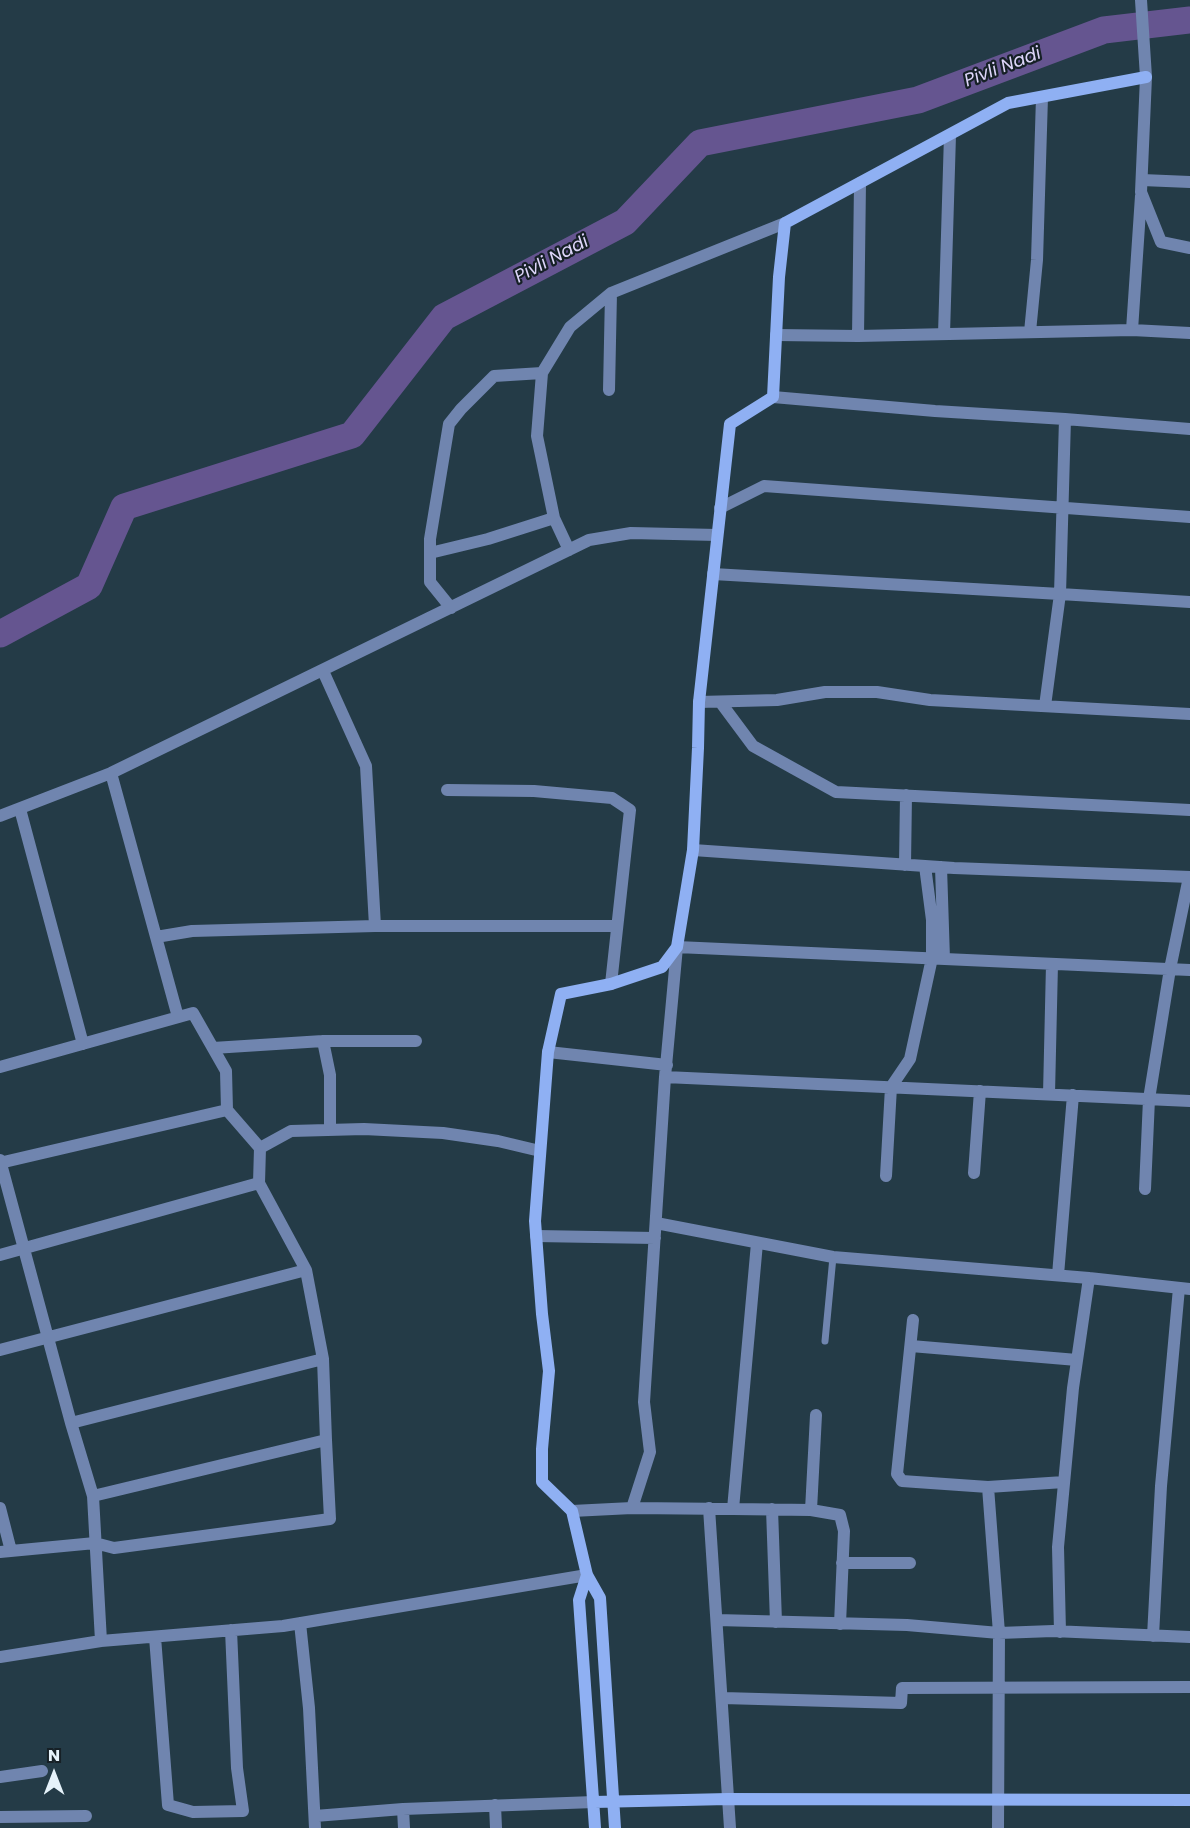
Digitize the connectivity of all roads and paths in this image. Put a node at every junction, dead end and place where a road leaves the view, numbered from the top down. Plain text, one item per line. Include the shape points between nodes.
1 (1141, 0) edge
2 (1146, 77) junction
3 (1042, 97) junction
4 (950, 135) junction
5 (1190, 182) edge
6 (860, 183) junction
7 (1142, 186) junction
8 (785, 223) junction
9 (1190, 248) edge
10 (610, 293) junction
11 (1132, 330) junction
12 (1030, 332) junction
13 (1190, 333) edge
14 (944, 334) junction
15 (776, 335) junction
16 (858, 336) junction
17 (542, 373) junction
18 (609, 390) dead end
19 (773, 397) junction
20 (1065, 419) junction
21 (1190, 429) edge
22 (1062, 507) junction
23 (720, 508) junction
24 (1190, 517) edge
25 (554, 518) junction
26 (717, 535) junction
27 (569, 550) junction
28 (430, 553) junction
29 (713, 574) junction
30 (1060, 594) junction
31 (1190, 602) edge
32 (451, 608) junction
33 (323, 671) junction
34 (699, 702) junction
35 (720, 703) junction
36 (1045, 706) junction
37 (1190, 714) edge
38 (111, 773) junction
39 (447, 790) dead end
40 (906, 795) junction
41 (20, 809) junction
42 (1190, 810) edge
43 (0, 816) edge
44 (693, 850) junction
45 (905, 865) junction
46 (925, 866) junction
47 (941, 867) junction
48 (1189, 877) edge
49 (375, 926) junction
50 (616, 926) junction
51 (156, 937) junction
52 (677, 946) junction
53 (938, 959) junction
54 (1052, 964) junction
55 (1170, 969) junction
56 (1190, 970) edge
57 (611, 984) junction
58 (178, 1017) junction
59 (323, 1041) junction
60 (416, 1041) dead end
61 (84, 1044) junction
62 (213, 1048) junction
63 (548, 1052) junction
64 (0, 1067) edge
65 (666, 1071) junction
66 (891, 1087) junction
67 (980, 1091) junction
68 (1049, 1094) junction
69 (1073, 1095) junction
70 (1149, 1099) junction
71 (1190, 1101) edge
72 (227, 1110) junction
73 (330, 1130) junction
74 (260, 1148) junction
75 (540, 1151) junction
76 (0, 1162) edge
77 (974, 1173) dead end
78 (886, 1176) dead end
79 (259, 1183) junction
80 (1145, 1189) dead end
81 (656, 1223) junction
82 (536, 1236) junction
83 (655, 1238) junction
84 (757, 1243) junction
85 (24, 1249) junction
86 (0, 1255) edge
87 (833, 1257) junction
88 (306, 1270) junction
89 (1058, 1275) junction
90 (1089, 1278) junction
91 (1185, 1288) edge
92 (913, 1320) dead end
93 (48, 1338) junction
94 (825, 1341) dead end
95 (911, 1346) junction
96 (0, 1350) edge
97 (323, 1359) junction
98 (1077, 1360) junction
99 (816, 1415) dead end
100 (71, 1423) junction
101 (326, 1440) junction
102 (1064, 1482) junction
103 (988, 1487) junction
104 (93, 1496) junction
105 (0, 1508) edge
106 (632, 1508) junction
107 (709, 1508) junction
108 (733, 1509) junction
109 (772, 1509) junction
110 (811, 1510) junction
111 (572, 1511) junction
112 (95, 1543) junction
113 (6, 1552) edge
114 (842, 1563) junction
115 (910, 1563) dead end
116 (587, 1575) junction
117 (717, 1620) junction
118 (776, 1622) junction
119 (300, 1623) junction
120 (840, 1623) junction
121 (231, 1630) junction
122 (1060, 1632) junction
123 (999, 1634) junction
124 (1153, 1636) junction
125 (155, 1637) junction
126 (1190, 1637) edge
127 (101, 1641) junction
128 (0, 1657) edge
129 (1190, 1687) edge
130 (998, 1689) junction
131 (723, 1698) junction
132 (42, 1771) dead end
133 (0, 1778) edge
134 (998, 1798) junction
135 (728, 1799) junction
136 (1190, 1800) edge
137 (613, 1801) junction
138 (594, 1802) junction
139 (495, 1805) junction
140 (403, 1809) junction
141 (86, 1815) dead end
142 (0, 1817) edge
143 (315, 1822) edge
144 (404, 1828) edge
145 (496, 1828) edge
146 (595, 1828) edge
147 (615, 1828) edge
148 (730, 1828) edge
149 (998, 1828) edge

1 - 2 street
2 - 3 street
2 - 7 street
3 - 4 street via 1008,103
3 - 12 street
4 - 6 street
4 - 14 street
5 - 7 street
6 - 8 street
6 - 16 street
7 - 9 street via 1161,242
7 - 11 street
8 - 10 street
8 - 15 street
10 - 17 street via 570,327
10 - 18 street
11 - 12 street
11 - 13 street
12 - 14 street
14 - 16 street
15 - 16 street
15 - 19 street
17 - 25 street via 537,436
17 - 28 street via 494,376 449,424
19 - 20 street
19 - 23 street via 730,424
20 - 21 street
20 - 22 street
22 - 23 street via 764,486
22 - 24 street
22 - 30 street
23 - 26 street
25 - 27 street
25 - 28 street
26 - 27 street via 631,532 589,540
26 - 29 street
27 - 32 street
28 - 32 street via 430,582
29 - 30 street
29 - 34 street
30 - 31 street
30 - 36 street
32 - 33 street
33 - 38 street
33 - 49 street via 366,766
34 - 35 street
34 - 44 street
35 - 36 street via 825,693 877,693
35 - 40 street via 753,746 836,792
36 - 37 street
38 - 41 street
38 - 51 street
39 - 50 street via 534,791 612,798 630,810
40 - 42 street
40 - 45 street
41 - 43 street
41 - 61 street
44 - 45 street
44 - 52 street
45 - 46 street
46 - 47 street
46 - 53 street
47 - 48 street
47 - 53 street
48 - 55 street
49 - 50 street
49 - 51 street via 192,931
50 - 57 street
51 - 58 street
52 - 53 street
52 - 57 street via 662,967
52 - 65 street
53 - 54 street
53 - 66 street via 910,1059
54 - 55 street
54 - 68 street
55 - 56 street
55 - 70 street
57 - 63 street via 561,994
58 - 61 street
58 - 62 street via 194,1013
59 - 60 street
59 - 62 street
59 - 73 street via 330,1075
61 - 64 street
62 - 72 street via 226,1071
63 - 65 street
63 - 75 street
65 - 66 street
65 - 81 street
66 - 67 street
66 - 78 street
67 - 68 street
67 - 77 street
68 - 69 street
69 - 70 street
69 - 89 street
70 - 71 street
70 - 80 street
72 - 74 street
72 - 76 street
73 - 74 street via 291,1131
73 - 75 street via 443,1133
74 - 79 street
75 - 82 street
76 - 85 street
79 - 85 street
79 - 88 street
81 - 83 street
81 - 84 street
82 - 83 street
82 - 111 street via 549,1371 542,1482
83 - 106 street via 644,1402 650,1452
84 - 87 street
84 - 108 street
85 - 86 street
85 - 93 street
87 - 89 street
87 - 94 lane
88 - 93 street
88 - 97 street
89 - 90 street
90 - 91 street
90 - 98 street
91 - 124 street via 1161,1486
92 - 95 street
93 - 96 street
93 - 100 street
95 - 98 street
95 - 103 street via 897,1474 902,1481
97 - 100 street
97 - 101 street
98 - 102 street
99 - 110 street
100 - 104 street
101 - 104 street
101 - 112 street via 330,1519 114,1548
102 - 103 street
102 - 122 street via 1058,1547
103 - 123 street
104 - 112 street
105 - 113 street
106 - 107 street
106 - 111 street
107 - 108 street
107 - 117 street
108 - 109 street
109 - 110 street
109 - 118 street
110 - 114 street via 840,1515 844,1531
111 - 116 street
112 - 113 street
112 - 127 street
114 - 115 street
114 - 120 street
116 - 119 street
116 - 137 street via 600,1598
116 - 138 street via 579,1600
117 - 118 street
117 - 131 street
118 - 120 street
119 - 121 street
119 - 143 street
120 - 123 street
121 - 125 street
121 - 125 street via 237,1768 243,1811 194,1812 168,1805
122 - 123 street
122 - 124 street
123 - 130 street
124 - 126 street
125 - 127 street
127 - 128 street
129 - 130 street
130 - 131 street via 902,1688 901,1703
130 - 134 street
131 - 135 street
132 - 133 street
134 - 135 street
134 - 136 street
134 - 149 street
135 - 137 street
135 - 148 street
137 - 138 street
137 - 147 street
138 - 139 street
138 - 146 street
139 - 140 street
139 - 145 street
140 - 143 street
140 - 144 street
141 - 142 street

